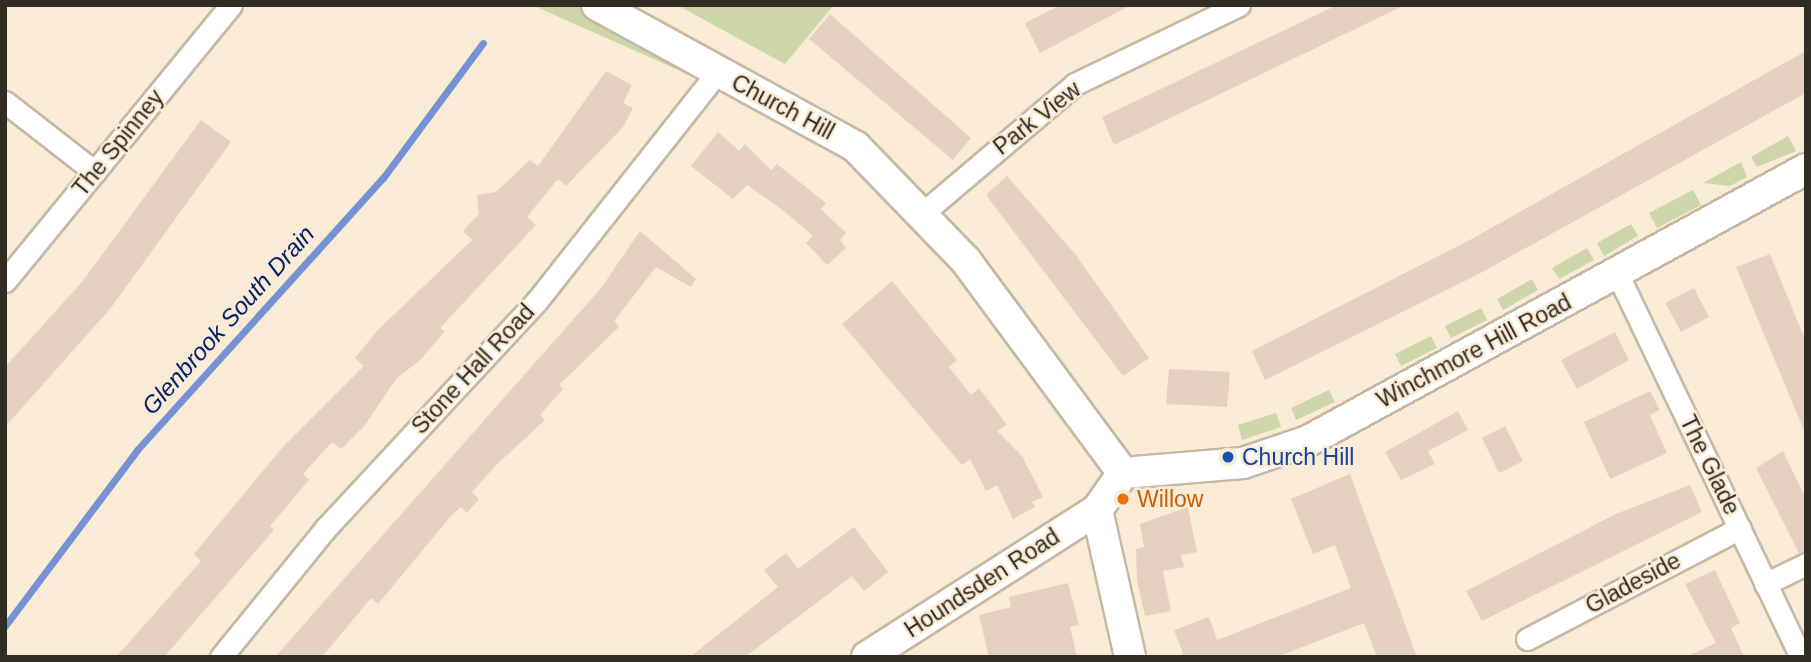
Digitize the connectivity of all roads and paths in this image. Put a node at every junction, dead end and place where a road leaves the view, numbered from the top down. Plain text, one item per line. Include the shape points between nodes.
1 (231, 5) edge
2 (597, 5) edge
3 (1239, 5) edge
4 (717, 73) junction
5 (5, 102) edge
6 (1806, 169) edge
7 (95, 172) junction
8 (923, 213) junction
9 (1617, 273) junction
10 (5, 281) edge
11 (1123, 473) junction
12 (1097, 510) junction
13 (1740, 528) junction
14 (1806, 564) edge
15 (1765, 584) junction
16 (1527, 639) dead end
17 (221, 657) edge
18 (867, 657) edge
19 (1130, 657) edge
20 (1801, 657) edge

1 - 7 street, The Spinney
2 - 4 street, Church Hill
3 - 8 street, Park View via 1075,84
4 - 8 street, Church Hill via 856,147
4 - 17 street, Stone Hall Road via 536,302 325,530
5 - 7 street
6 - 9 street, Winchmore Hill Road
7 - 10 street, The Spinney
8 - 11 street, Church Hill via 1051,370
9 - 11 street, Winchmore Hill Road via 1308,441 1243,463
9 - 13 street, The Glade
11 - 12 street
12 - 18 street, Houndsden Road
12 - 19 street
13 - 15 street, The Glade
13 - 16 street, Gladeside
14 - 15 street
15 - 20 street, The Glade

